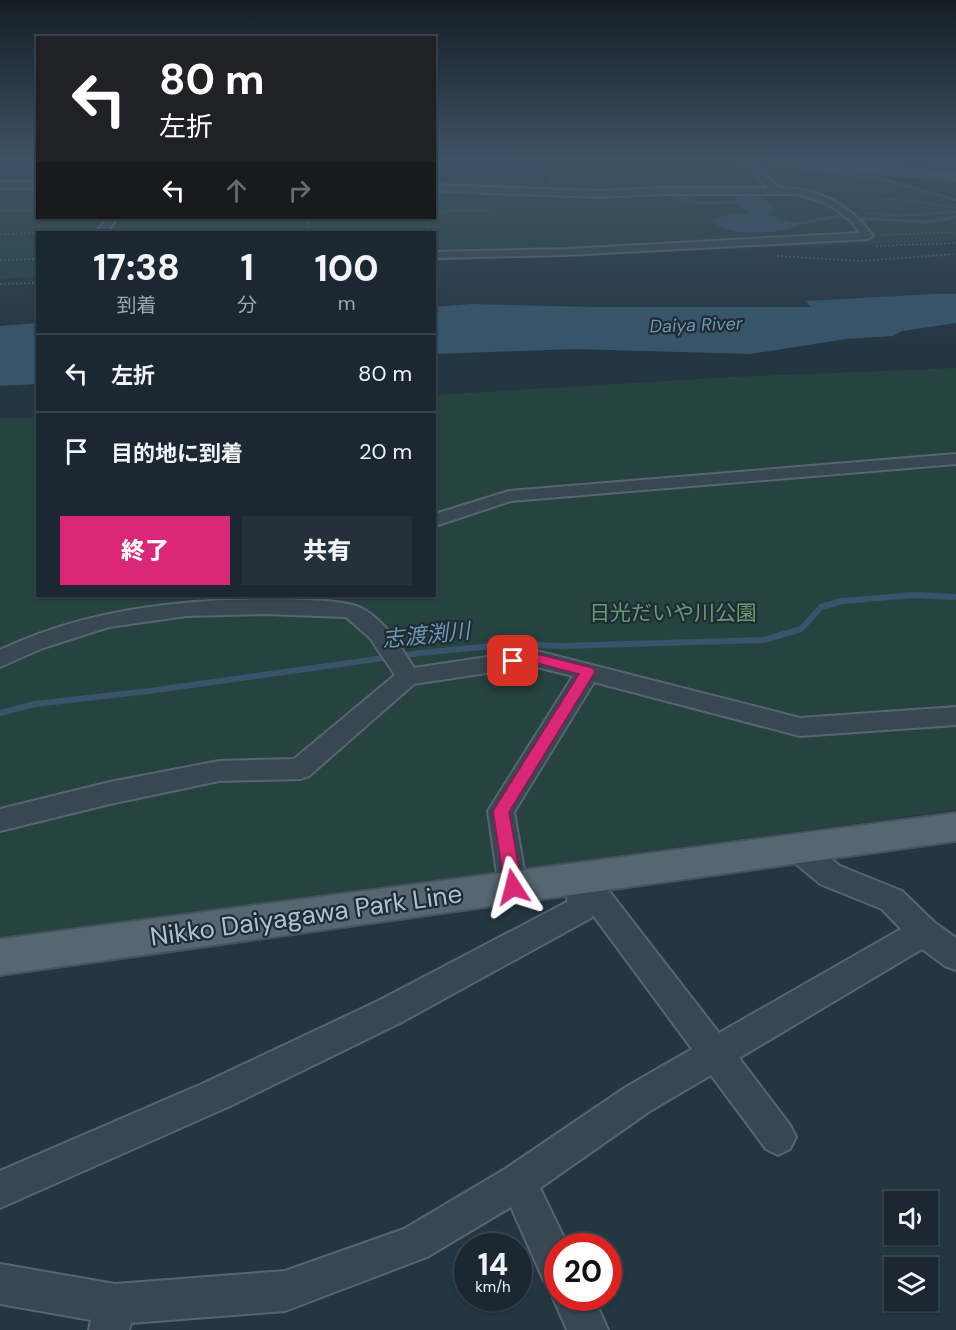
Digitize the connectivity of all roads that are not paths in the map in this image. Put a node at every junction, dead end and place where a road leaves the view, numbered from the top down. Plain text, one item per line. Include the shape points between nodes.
1 (858, 223) edge
2 (436, 255) edge
3 (956, 459) edge
4 (436, 520) edge
5 (355, 603) edge
6 (0, 659) edge
7 (588, 672) junction
8 (408, 677) junction
9 (956, 716) edge
10 (0, 820) edge
11 (956, 827) edge
12 (798, 849) junction
13 (582, 878) junction
14 (513, 887) junction
15 (923, 932) junction
16 (956, 956) edge
17 (0, 957) edge
18 (716, 1053) junction
19 (778, 1137) dead end
20 (518, 1182) junction
21 (0, 1190) edge
22 (544, 1237) edge
23 (0, 1284) edge
24 (579, 1311) edge
25 (112, 1317) edge
26 (588, 1330) edge

1 - 2 street via 868,236
3 - 4 street via 509,496
5 - 6 street via 242,605 112,618 24,646
5 - 8 street
7 - 8 street via 533,658
7 - 9 street via 800,727
7 - 14 street via 501,811
8 - 10 street via 300,770 219,771
11 - 12 main road, Nikko Daiyagawa Park Line
12 - 13 main road, Nikko Daiyagawa Park Line
12 - 15 street via 830,875 892,900
13 - 14 main road, Nikko Daiyagawa Park Line
13 - 18 street
13 - 21 street via 581,909 571,915 389,1012 216,1095
14 - 17 main road, Nikko Daiyagawa Park Line
15 - 16 street
15 - 18 street
18 - 19 street
18 - 20 street via 638,1099
20 - 22 street
20 - 25 street via 414,1244 285,1292
23 - 25 street
24 - 26 street

